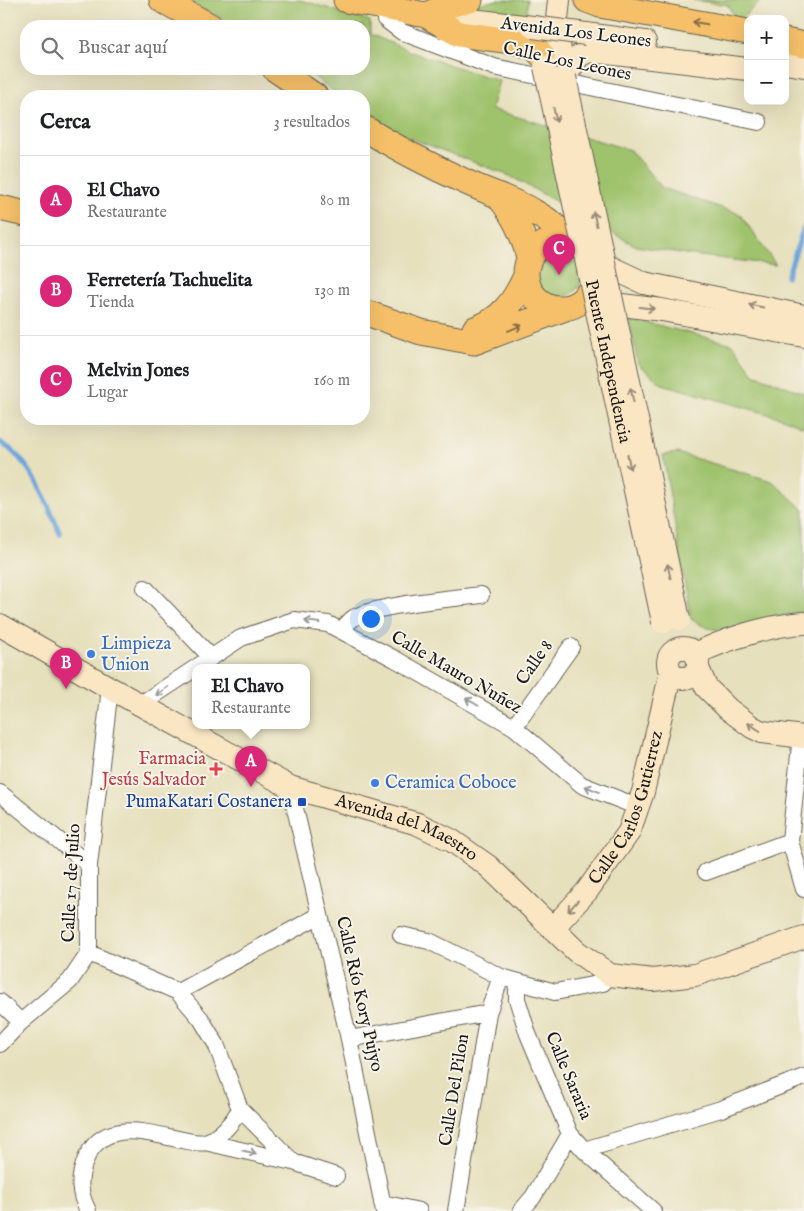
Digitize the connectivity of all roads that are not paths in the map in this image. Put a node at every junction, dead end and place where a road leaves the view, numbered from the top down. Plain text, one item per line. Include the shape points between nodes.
1 (162, 0) edge
2 (346, 0) edge
3 (470, 0) edge
4 (544, 0) edge
5 (559, 0) edge
6 (587, 0) edge
7 (386, 9) junction
8 (426, 15) junction
9 (199, 20) edge
10 (744, 31) edge
11 (789, 42) edge
12 (804, 45) edge
13 (744, 55) edge
14 (789, 64) edge
15 (804, 66) edge
16 (551, 67) junction
17 (744, 69) edge
18 (284, 75) edge
19 (789, 76) edge
20 (804, 78) edge
21 (306, 90) edge
22 (758, 122) dead end
23 (370, 131) edge
24 (500, 198) junction
25 (0, 208) edge
26 (20, 213) edge
27 (577, 245) junction
28 (527, 268) junction
29 (573, 304) junction
30 (370, 314) edge
31 (804, 316) edge
32 (804, 336) edge
33 (452, 338) junction
34 (145, 588) dead end
35 (481, 595) dead end
36 (804, 622) edge
37 (0, 625) edge
38 (341, 631) junction
39 (571, 647) dead end
40 (210, 656) junction
41 (685, 660) junction
42 (198, 664) edge
43 (192, 669) edge
44 (110, 688) junction
45 (141, 704) junction
46 (514, 727) junction
47 (802, 736) edge
48 (290, 787) junction
49 (0, 794) edge
50 (638, 807) junction
51 (790, 841) junction
52 (89, 866) junction
53 (706, 872) dead end
54 (804, 889) edge
55 (320, 915) junction
56 (553, 928) junction
57 (401, 935) dead end
58 (804, 936) edge
59 (89, 953) junction
60 (610, 975) junction
61 (502, 977) junction
62 (518, 982) junction
63 (178, 992) junction
64 (0, 1002) edge
65 (488, 1013) junction
66 (20, 1022) junction
67 (349, 1039) junction
68 (0, 1044) edge
69 (804, 1077) edge
70 (240, 1108) junction
71 (570, 1134) junction
72 (205, 1142) junction
73 (584, 1150) junction
74 (293, 1162) junction
75 (336, 1176) dead end
76 (383, 1207) edge
77 (88, 1211) edge
78 (419, 1211) edge
79 (456, 1211) edge
80 (521, 1211) edge
81 (653, 1211) edge

1 - 9 main road
2 - 7 main road, Avenida Los Leones
3 - 8 main road
4 - 16 main road via 540,40
5 - 16 main road
10 -> 6 main road
7 - 8 main road, Avenida Los Leones
7 - 22 street, Calle Los Leones via 385,19 402,32 494,67
8 - 13 main road, Avenida Los Leones, bridge
8 - 16 main road via 459,34 519,42 535,48
11 - 12 main road
14 - 15 main road
16 - 17 main road via 590,51
16 - 41 main road, Puente Independencia, bridge via 671,620
18 - 21 main road
19 - 20 main road
23 - 24 main road via 436,168
24 - 27 main road via 520,204
24 - 28 main road via 518,223
25 - 26 main road
27 - 28 main road via 557,239 546,242 536,248
27 - 29 main road via 590,258 594,276 592,285
31 -> 27 main road via 644,283 612,268
28 - 29 main road via 533,296 542,304 553,308
28 - 33 main road via 517,295 504,314
29 -> 32 main road via 662,310
33 -> 29 main road via 474,342
30 - 33 main road via 421,332
34 - 40 street
35 - 38 street via 366,614 355,618
36 - 41 main road via 714,645
37 - 44 main road, Avenida del Maestro
38 -> 40 street, Calle Mauro Nuñez via 328,624 294,620 240,638
46 -> 38 street, Calle Mauro Nuñez
39 - 46 street, Calle 8
40 -> 42 street, Calle Mauro Nuñez
47 -> 41 main road, Puente Independencia via 762,732 752,727 728,709
41 - 50 main road, Calle Carlos Gutierrez
43 -> 45 street, Calle Mauro Nuñez
44 - 45 main road, Avenida del Maestro
44 - 52 street, Calle 17 de Julio
45 - 48 main road, Avenida del Maestro
50 -> 46 street, Calle Mauro Nuñez via 582,785
47 - 51 street
48 - 55 street, Calle Río Kory Pujyo
48 - 56 main road, Avenida del Maestro via 418,824 451,840 488,866
49 - 52 street
50 -> 56 main road, Calle Carlos Gutierrez via 629,832 614,855
51 - 53 street
51 - 54 street
52 - 59 street, Calle 17 de Julio
55 - 63 street
55 - 67 street, Calle Río Kory Pujyo
56 - 60 main road, Avenida del Maestro via 576,951
57 - 61 street via 429,941
58 - 60 main road, Avenida del Maestro via 696,975 653,980
59 - 63 street
59 - 66 street, Calle 17 de Julio via 70,981
60 - 62 street via 603,983 554,992
61 - 62 street
61 - 65 street, Calle Del Pilon
62 - 71 street, Calle Sararia via 517,999 528,1034
63 - 70 street via 201,1018 216,1044
64 - 66 street
65 - 67 street
65 - 79 street, Calle Del Pilon
66 - 68 street, Calle 17 de Julio
67 - 76 street, Calle Río Kory Pujyo
69 - 73 street via 721,1109
70 - 72 street via 224,1130
70 - 74 street
71 - 73 street, Calle Sararia
71 - 80 street via 533,1197
72 -> 74 street
72 - 77 street via 126,1130 106,1135 95,1144 79,1176 81,1198
73 - 81 street, Calle Sararia
74 - 75 street
76 - 78 street

